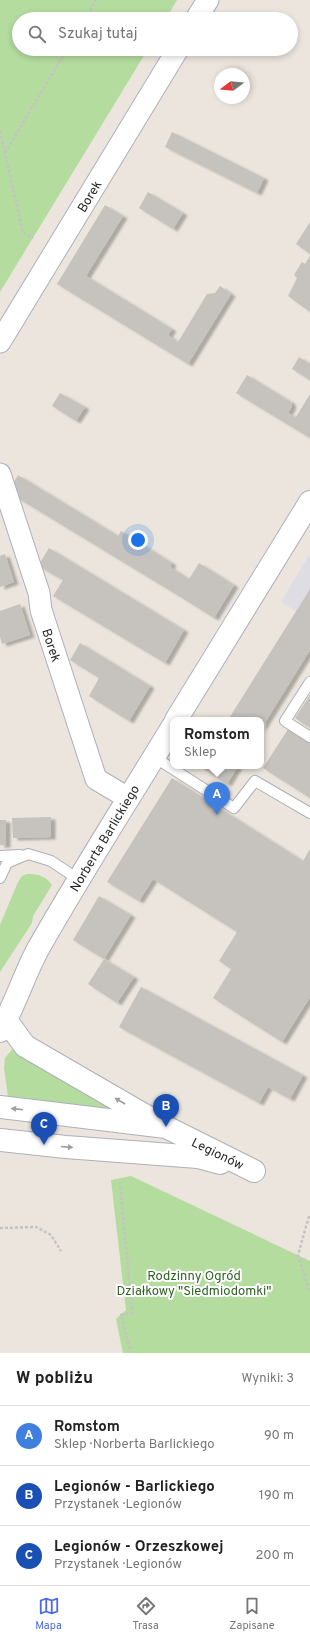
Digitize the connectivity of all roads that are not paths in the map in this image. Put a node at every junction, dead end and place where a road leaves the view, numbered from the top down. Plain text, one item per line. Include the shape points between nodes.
1 (208, 0) edge
2 (200, 12) edge
3 (174, 56) edge
4 (0, 342) edge
5 (0, 474) edge
6 (310, 502) edge
7 (310, 682) edge
8 (178, 717) edge
9 (170, 731) edge
10 (310, 737) edge
11 (154, 757) junction
12 (170, 767) edge
13 (173, 769) edge
14 (128, 798) junction
15 (310, 813) edge
16 (2, 862) edge
17 (0, 878) edge
18 (78, 879) junction
19 (2, 1017) edge
20 (0, 1107) edge
21 (166, 1127) junction
22 (0, 1140) edge

1 - 2 street
3 - 4 street, Borek
5 - 14 street, Borek via 96,779
6 - 8 street
7 - 10 lane via 285,721
9 - 11 street, Norberta Barlickiego
11 - 12 lane
11 - 14 street, Norberta Barlickiego
13 - 15 lane via 234,808 255,781
14 - 18 street, Norberta Barlickiego
16 - 17 lane
16 - 18 lane via 28,854 51,861
18 - 19 street, Norberta Barlickiego
21 -> 19 street via 25,1046
21 -> 20 street, Legionów
22 -> 21 street, Legionów via 198,1157 254,1171

